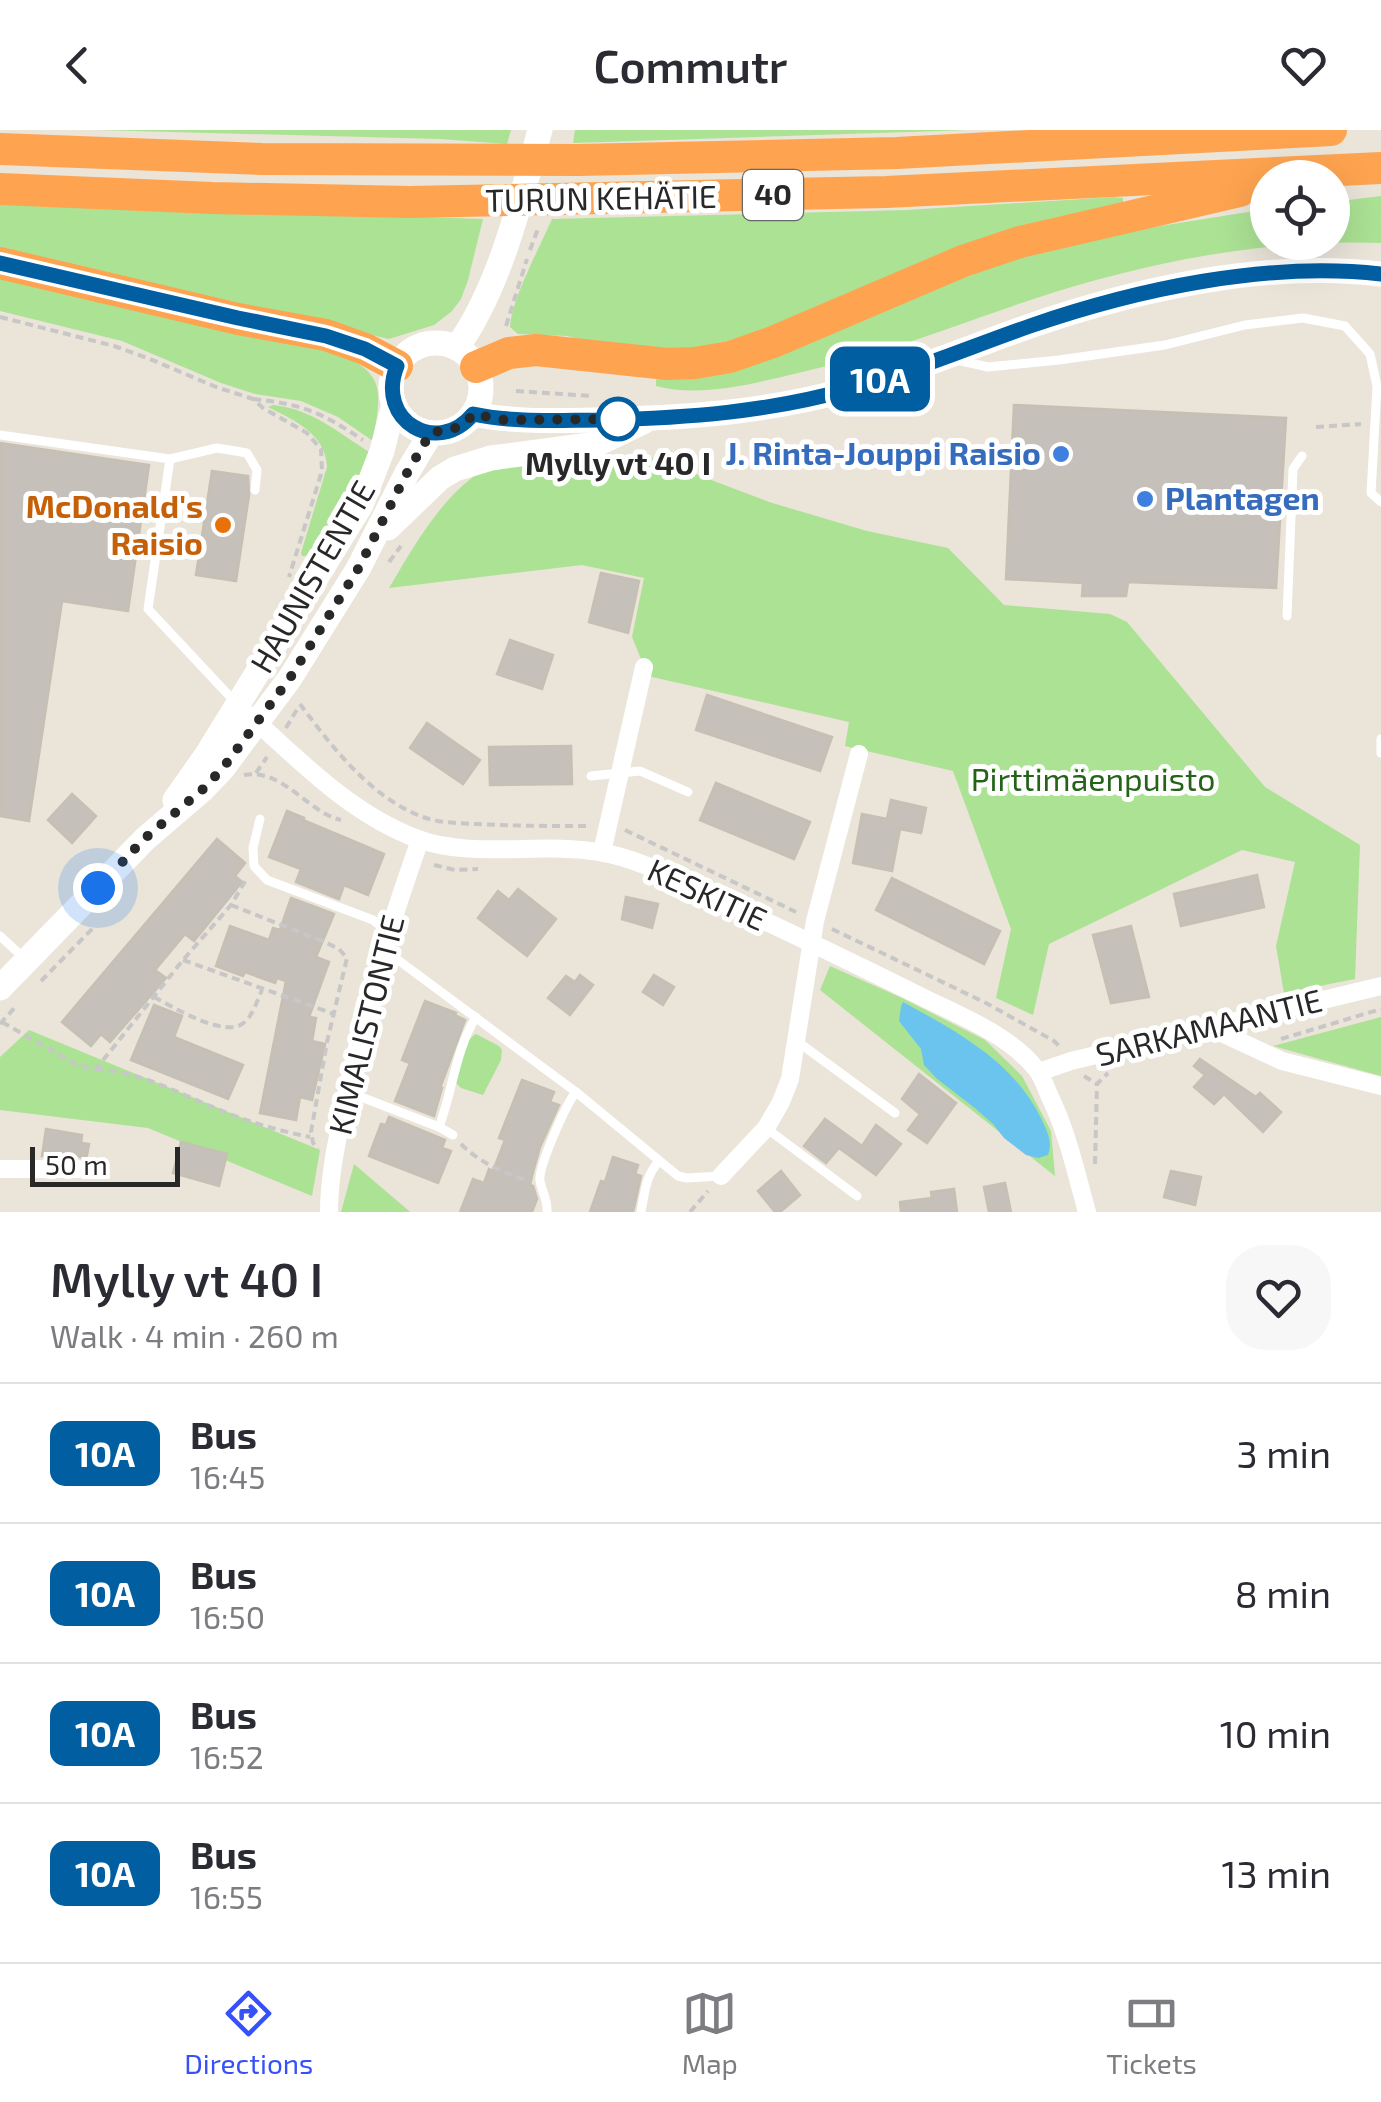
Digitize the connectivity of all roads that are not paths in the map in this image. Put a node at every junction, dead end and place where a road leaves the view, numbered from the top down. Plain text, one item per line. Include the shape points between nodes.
1 (540, 130) edge
2 (1331, 130) edge
3 (0, 150) edge
4 (1381, 168) edge
5 (1350, 169) edge
6 (1250, 174) edge
7 (0, 189) edge
8 (1250, 189) edge
9 (0, 263) edge
10 (1381, 274) edge
11 (467, 357) junction
12 (944, 357) junction
13 (397, 366) junction
14 (394, 404) junction
15 (473, 414) junction
16 (650, 419) junction
17 (431, 432) junction
18 (0, 435) edge
19 (1302, 456) dead end
20 (170, 459) junction
21 (255, 490) dead end
22 (1381, 502) edge
23 (373, 542) junction
24 (1286, 616) dead end
25 (644, 667) dead end
26 (237, 704) junction
27 (257, 722) junction
28 (1381, 738) edge
29 (1381, 753) edge
30 (859, 754) dead end
31 (619, 772) junction
32 (591, 776) dead end
33 (688, 792) dead end
34 (260, 819) dead end
35 (144, 839) junction
36 (420, 840) junction
37 (602, 852) junction
38 (0, 936) edge
39 (386, 939) junction
40 (812, 942) junction
41 (27, 960) junction
42 (1381, 986) edge
43 (10, 995) edge
44 (476, 1017) junction
45 (1209, 1027) junction
46 (796, 1041) junction
47 (1039, 1072) junction
48 (1381, 1086) edge
49 (347, 1092) junction
50 (576, 1092) junction
51 (895, 1113) dead end
52 (439, 1127) junction
53 (766, 1128) junction
54 (453, 1135) road end
55 (659, 1161) junction
56 (0, 1168) edge
57 (78, 1169) dead end
58 (721, 1176) joint
59 (857, 1196) dead end
60 (329, 1212) edge
61 (547, 1212) edge
62 (641, 1212) edge
63 (1087, 1212) edge

1 - 11 street via 490,287 468,332
2 - 3 highway, TURUN KEHÄTIE / 40 via 896,153 598,159 262,159
4 - 5 highway, TURUN KEHÄTIE / 40
6 - 7 highway, TURUN KEHÄTIE / 40 via 886,192 409,202
8 - 11 highway via 1020,242 730,357 666,364 536,350
9 - 13 highway via 326,336
10 - 12 street via 1296,270 1173,288 1082,309
11 - 13 street via 442,343 426,344
11 - 15 street via 481,380
12 - 16 street via 794,403
12 - 22 lane via 988,367 1165,345 1303,318 1345,326 1370,354 1378,386 1371,494
13 - 14 street
14 - 17 street via 407,423
14 - 26 street, HAUNISTENTIE via 360,506
15 - 16 street via 504,420
15 - 17 street via 460,427
16 - 23 street via 597,444 456,469
17 - 23 street, HAUNISTENTIE
18 - 20 lane
19 - 24 lane via 1293,468
20 - 21 lane via 217,448 247,453 257,470
20 - 26 lane via 148,609
23 - 27 street, HAUNISTENTIE
25 - 31 street
26 - 27 street, KESKITIE
26 - 35 street, HAUNISTENTIE
27 - 35 street, HAUNISTENTIE via 202,790
27 - 36 street, KESKITIE via 357,807
28 - 29 lane
30 - 40 street
31 - 32 lane
31 - 33 lane via 640,771
31 - 37 street
34 - 39 lane via 254,866 267,880 373,920
35 - 41 street, HAUNISTENTIE
36 - 37 street, KESKITIE
36 - 39 street, KIMALISTONTIE
37 - 40 street, KESKITIE
38 - 41 lane
39 - 44 lane via 394,957
39 - 49 street, KIMALISTONTIE
40 - 46 street
40 - 47 street, KESKITIE via 981,1027
41 - 43 street, HAUNISTENTIE
42 - 45 street, SARKAMAANTIE
44 - 50 lane
44 - 52 lane
45 - 47 street, SARKAMAANTIE
45 - 48 street via 1282,1061
46 - 51 lane
46 - 53 street via 790,1079
47 - 63 street, KESKITIE via 1060,1117
49 - 52 lane
49 - 60 street, KIMALISTONTIE
50 - 55 lane
50 - 61 lane via 540,1180
52 - 54 lane
53 - 58 street
53 - 59 lane
55 - 58 lane via 678,1176
55 - 62 lane via 646,1182
56 - 57 street

